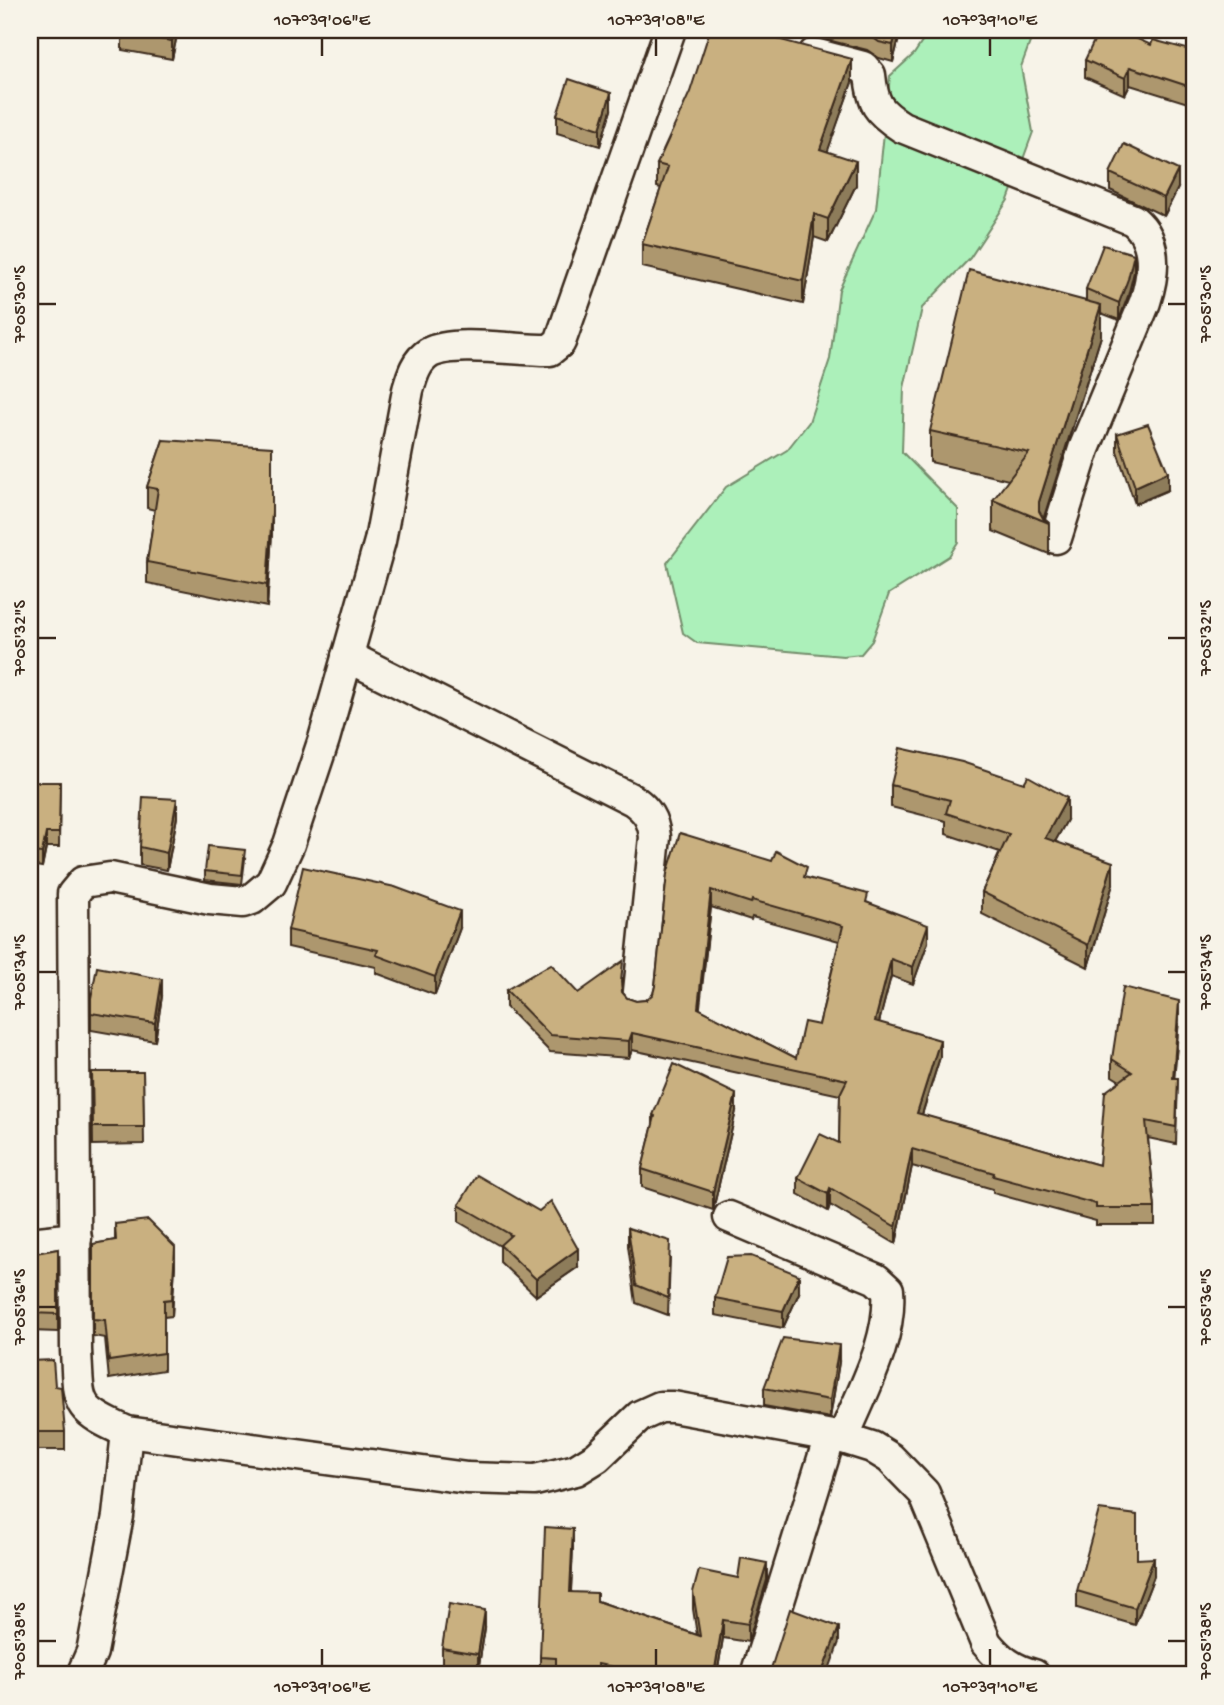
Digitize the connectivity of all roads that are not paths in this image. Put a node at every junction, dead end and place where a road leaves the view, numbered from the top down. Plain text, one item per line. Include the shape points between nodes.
1 (670, 30) edge
2 (788, 47) edge
3 (1056, 538) dead end
4 (347, 656) junction
5 (638, 1001) edge
6 (729, 1217) dead end
7 (76, 1238) junction
8 (30, 1243) edge
9 (127, 1432) junction
10 (836, 1437) junction
11 (82, 1675) edge
12 (756, 1675) edge
13 (1034, 1675) edge

1 - 4 street via 560,342 550,350 441,349 431,352 414,369 380,541
2 - 3 street via 863,67 870,75 878,110 902,127 1133,220 1149,239 1148,293 1084,449
4 - 5 street via 645,809 655,837
4 - 7 street via 289,844 263,892 243,902 209,899 110,877 83,882 72,894
6 - 10 street via 876,1279 888,1290 890,1310 881,1344
7 - 8 street
7 - 9 street via 78,1394 92,1416
9 - 10 street via 467,1478 535,1480 576,1470 597,1457 640,1416 660,1407
9 - 11 street via 110,1557 92,1652
10 - 12 street
10 - 13 street via 872,1447 890,1458 924,1493 986,1643 1000,1660

